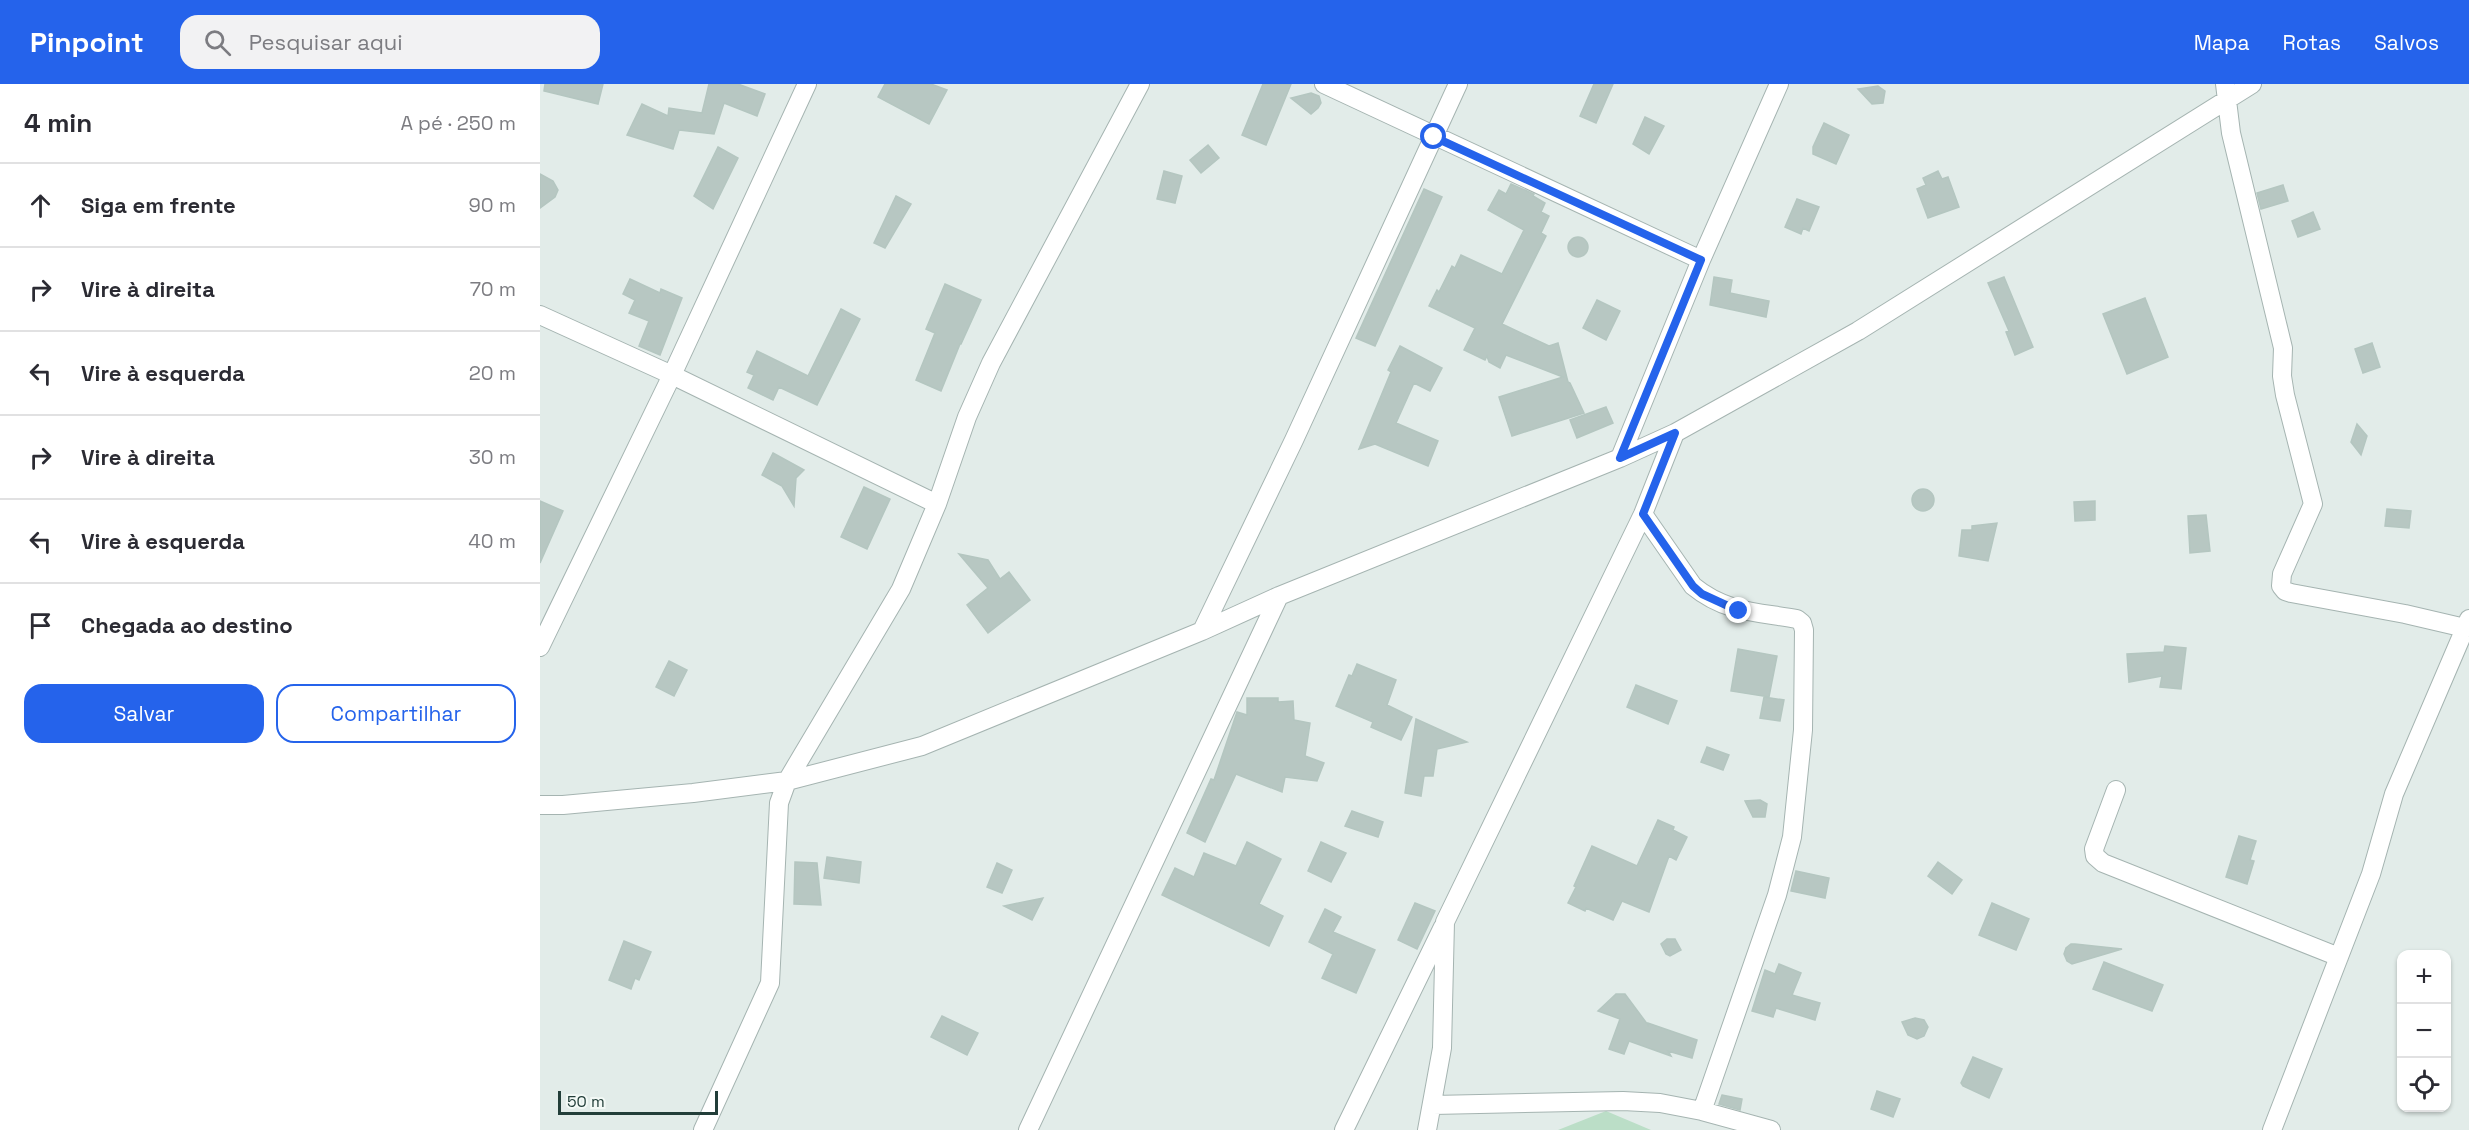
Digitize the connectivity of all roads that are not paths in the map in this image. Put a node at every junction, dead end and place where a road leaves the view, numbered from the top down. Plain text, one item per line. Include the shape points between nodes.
1 (807, 84) edge
2 (1140, 84) edge
3 (1324, 84) edge
4 (1458, 84) edge
5 (1779, 84) edge
6 (2252, 84) edge
7 (2227, 91) edge
8 (1434, 137) junction
9 (1701, 260) junction
10 (540, 315) edge
11 (672, 375) junction
12 (1675, 433) junction
13 (1620, 458) junction
14 (938, 504) junction
15 (1643, 514) junction
16 (1279, 596) junction
17 (2467, 623) edge
18 (1202, 631) junction
19 (540, 647) edge
20 (787, 781) junction
21 (2116, 790) dead end
22 (540, 805) edge
23 (1445, 921) junction
24 (2339, 957) junction
25 (1433, 1105) junction
26 (1702, 1111) junction
27 (703, 1130) edge
28 (1028, 1130) edge
29 (1344, 1130) edge
30 (1427, 1130) edge
31 (1771, 1130) edge
32 (2272, 1130) edge

1 - 11 street
2 - 14 street via 991,363 967,417
3 - 8 street
4 - 8 street
5 - 9 street
6 - 7 street
7 - 12 street via 1858,331
7 - 17 street via 2231,133 2283,348 2285,395 2313,504 2282,574 2281,586 2291,593
8 - 9 street
8 - 18 street
9 - 13 street
10 - 11 street
11 - 14 street
11 - 19 street
12 - 13 street
12 - 15 street
13 - 16 street
14 - 20 street via 901,589
15 - 23 street
15 - 26 street via 1702,594 1739,611 1797,619 1804,630 1803,730 1792,837 1778,895
16 - 18 street
16 - 28 street
17 - 24 street via 2394,794 2371,874
18 - 20 street via 922,746
20 - 22 street
20 - 27 street via 779,803 770,983
21 - 24 street via 2094,849 2103,863
23 - 25 street via 1442,1048
23 - 29 street
24 - 32 street
25 - 26 street via 1623,1101
25 - 30 street
26 - 31 street

